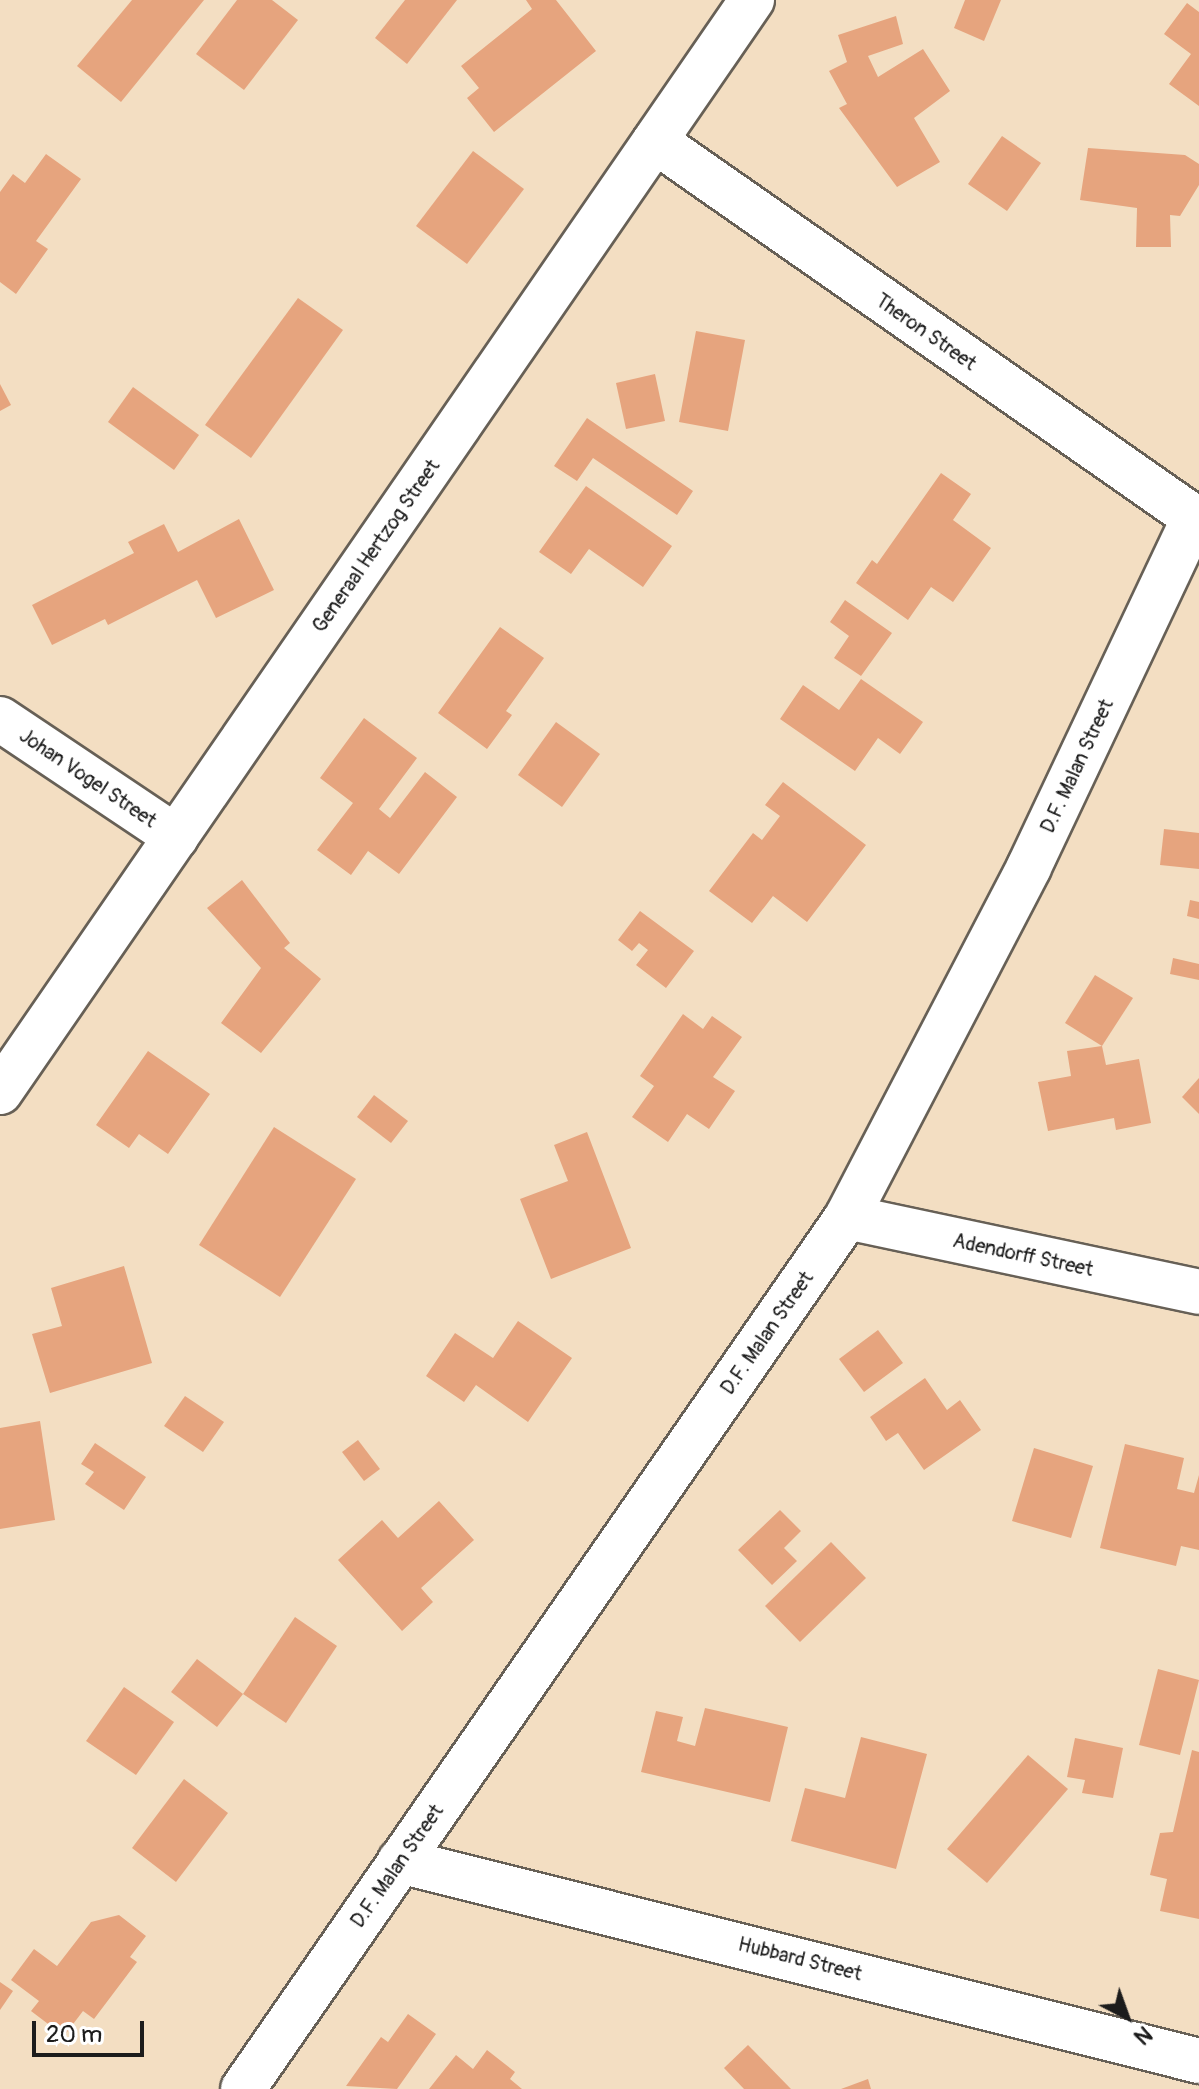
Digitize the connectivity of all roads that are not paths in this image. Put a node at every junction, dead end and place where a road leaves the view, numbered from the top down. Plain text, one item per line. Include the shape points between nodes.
1 (752, 0) edge
2 (655, 141) junction
3 (1196, 520) edge
4 (0, 719) edge
5 (176, 837) junction
6 (0, 1092) edge
7 (847, 1217) junction
8 (1199, 1292) edge
9 (400, 1861) junction
10 (1199, 2061) edge
11 (243, 2089) edge

1 - 2 street, Generaal Hertzog Street
2 - 3 street, Theron Street
2 - 5 street, Generaal Hertzog Street
3 - 7 street, D.F. Malan Street via 1029,867
4 - 5 street, Johan Vogel Street
5 - 6 street, Generaal Hertzog Street
7 - 8 street, Adendorff Street
7 - 9 street, D.F. Malan Street
9 - 10 street, Hubbard Street
9 - 11 street, D.F. Malan Street

